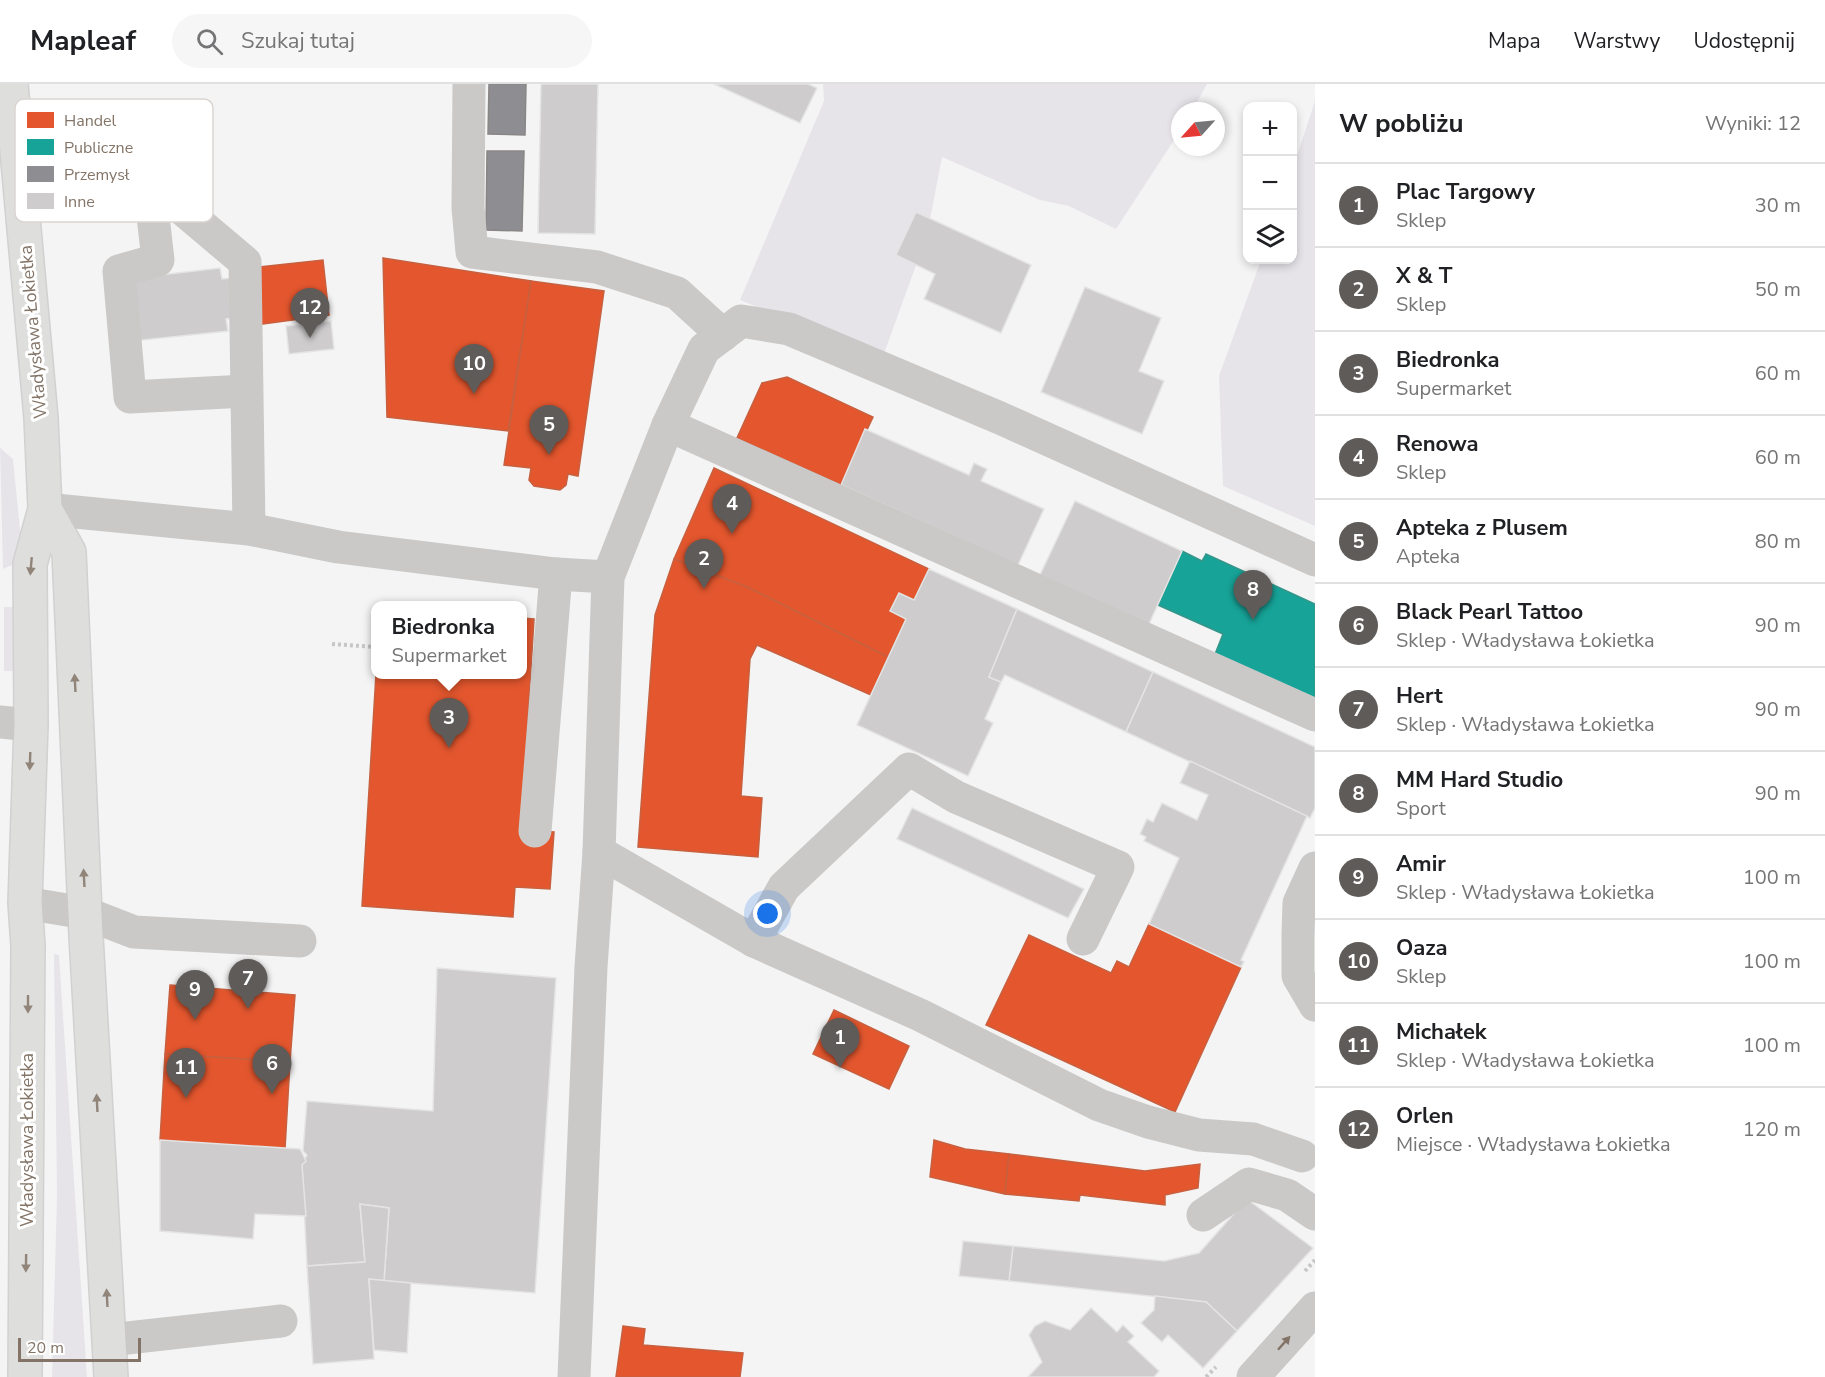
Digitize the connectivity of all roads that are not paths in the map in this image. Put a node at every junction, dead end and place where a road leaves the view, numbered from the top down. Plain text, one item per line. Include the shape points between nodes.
1 (11, 84) edge
2 (469, 84) edge
3 (15, 123) edge
4 (24, 222) edge
5 (154, 222) edge
6 (198, 222) edge
7 (723, 335) junction
8 (246, 391) junction
9 (668, 425) junction
10 (45, 509) junction
11 (249, 529) junction
12 (1315, 560) edge
13 (556, 574) junction
14 (608, 577) junction
15 (1315, 714) edge
16 (15, 723) edge
17 (536, 831) dead end
18 (599, 852) junction
19 (1315, 868) edge
20 (25, 903) junction
21 (85, 913) junction
22 (1083, 939) dead end
23 (754, 940) junction
24 (300, 941) dead end
25 (1315, 1005) edge
26 (1311, 1151) edge
27 (1315, 1214) edge
28 (1203, 1215) dead end
29 (1315, 1308) edge
30 (281, 1321) dead end
31 (109, 1340) junction
32 (25, 1377) edge
33 (111, 1377) edge
34 (574, 1377) edge
35 (1253, 1377) edge

1 - 3 main road, Władysława Łokietka
2 - 7 street via 468,208 472,252 597,267 677,293
4 - 10 main road, Władysława Łokietka
5 - 8 street via 159,260 119,271 130,397
6 - 8 street via 245,262
7 - 9 street via 704,349
7 - 12 street via 741,321 789,329 1000,418
8 - 11 street
9 - 14 street
9 - 15 street
10 - 11 street
10 -> 16 main road, Władysława Łokietka via 30,564
21 -> 10 main road, Władysława Łokietka via 69,552
11 - 13 street via 338,547
13 - 14 street
13 - 17 street
14 - 18 street
16 -> 20 main road, Władysława Łokietka
18 - 23 street
18 - 34 street
19 - 25 street via 1299,903 1298,935 1298,976
20 - 21 street
20 -> 32 main road, Władysława Łokietka
21 - 24 street via 134,932
31 -> 21 main road, Władysława Łokietka
22 - 23 street via 1118,867 956,797 909,769 784,887
23 - 26 street via 920,1015 1099,1105 1199,1135 1252,1139
27 - 28 street via 1287,1195 1249,1184
35 -> 29 street
30 - 31 street
31 - 33 main road, Władysława Łokietka

